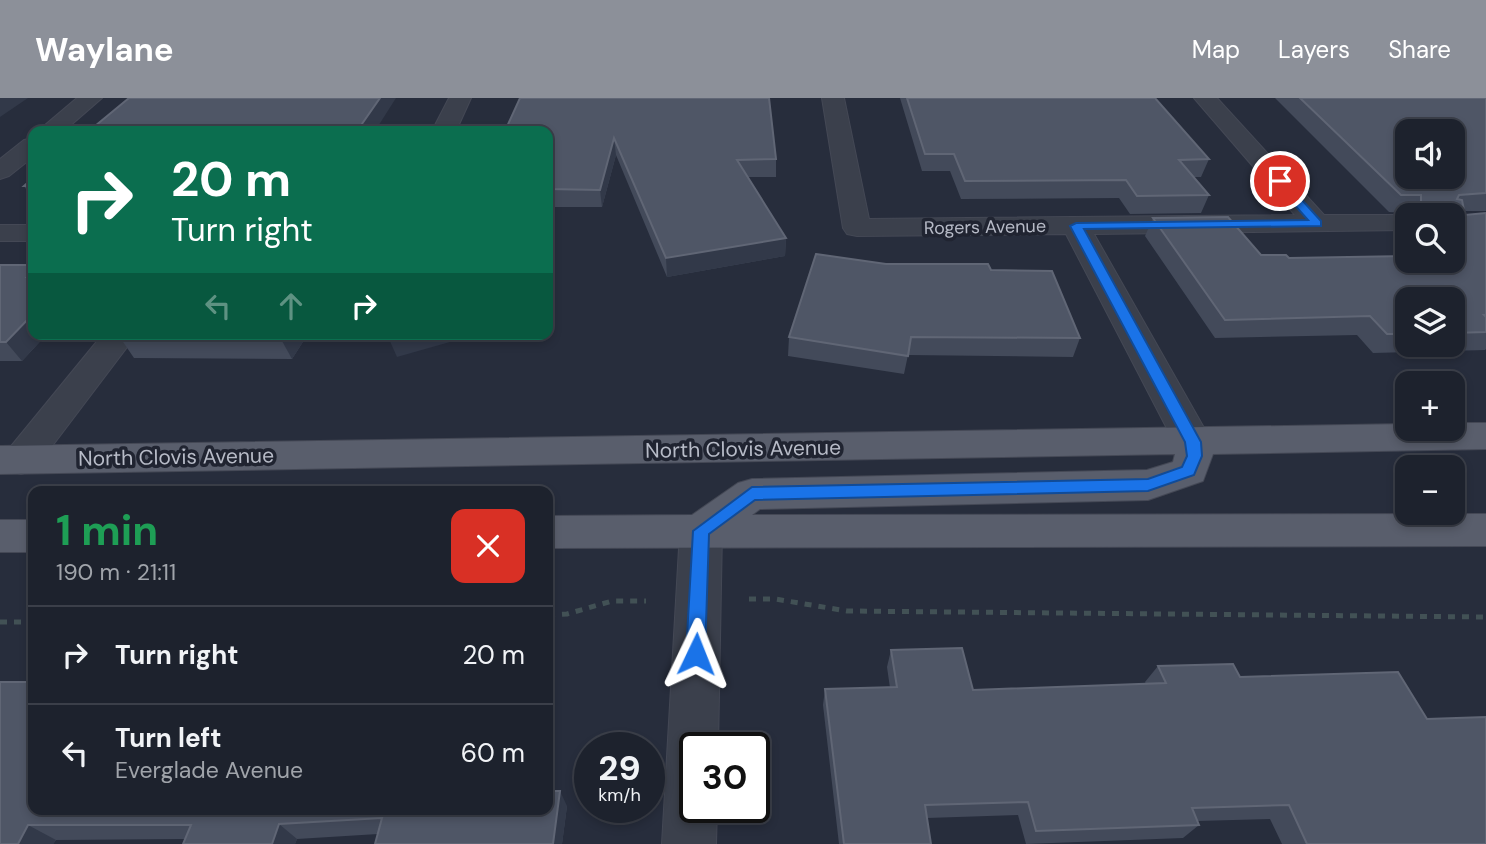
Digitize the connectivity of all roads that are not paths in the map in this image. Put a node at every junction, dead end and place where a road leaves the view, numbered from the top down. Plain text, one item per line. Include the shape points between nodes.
1 (91, 98) edge
2 (460, 98) edge
3 (833, 98) edge
4 (1205, 98) edge
5 (56, 126) edge
6 (446, 126) edge
7 (28, 149) edge
8 (0, 171) edge
9 (1395, 222) edge
10 (1317, 223) junction
11 (1076, 226) junction
12 (0, 233) edge
13 (28, 233) edge
14 (116, 340) edge
15 (1486, 436) edge
16 (1193, 442) junction
17 (10, 460) edge
18 (1486, 530) edge
19 (701, 531) junction
20 (553, 532) edge
21 (0, 536) edge
22 (28, 536) edge
23 (689, 844) edge

1 - 5 street
2 - 6 street
3 - 11 street, Rogers Avenue via 857,228
4 - 10 street
7 - 8 street
9 - 10 street, Rogers Avenue
10 - 11 street, Rogers Avenue
11 - 16 street
12 - 13 street
14 - 17 street
15 - 16 main road, North Clovis Avenue
16 - 17 main road, North Clovis Avenue
16 - 19 main road via 1189,471 1148,485 752,494
18 - 19 main road
19 - 20 main road
19 - 23 street
21 - 22 main road

